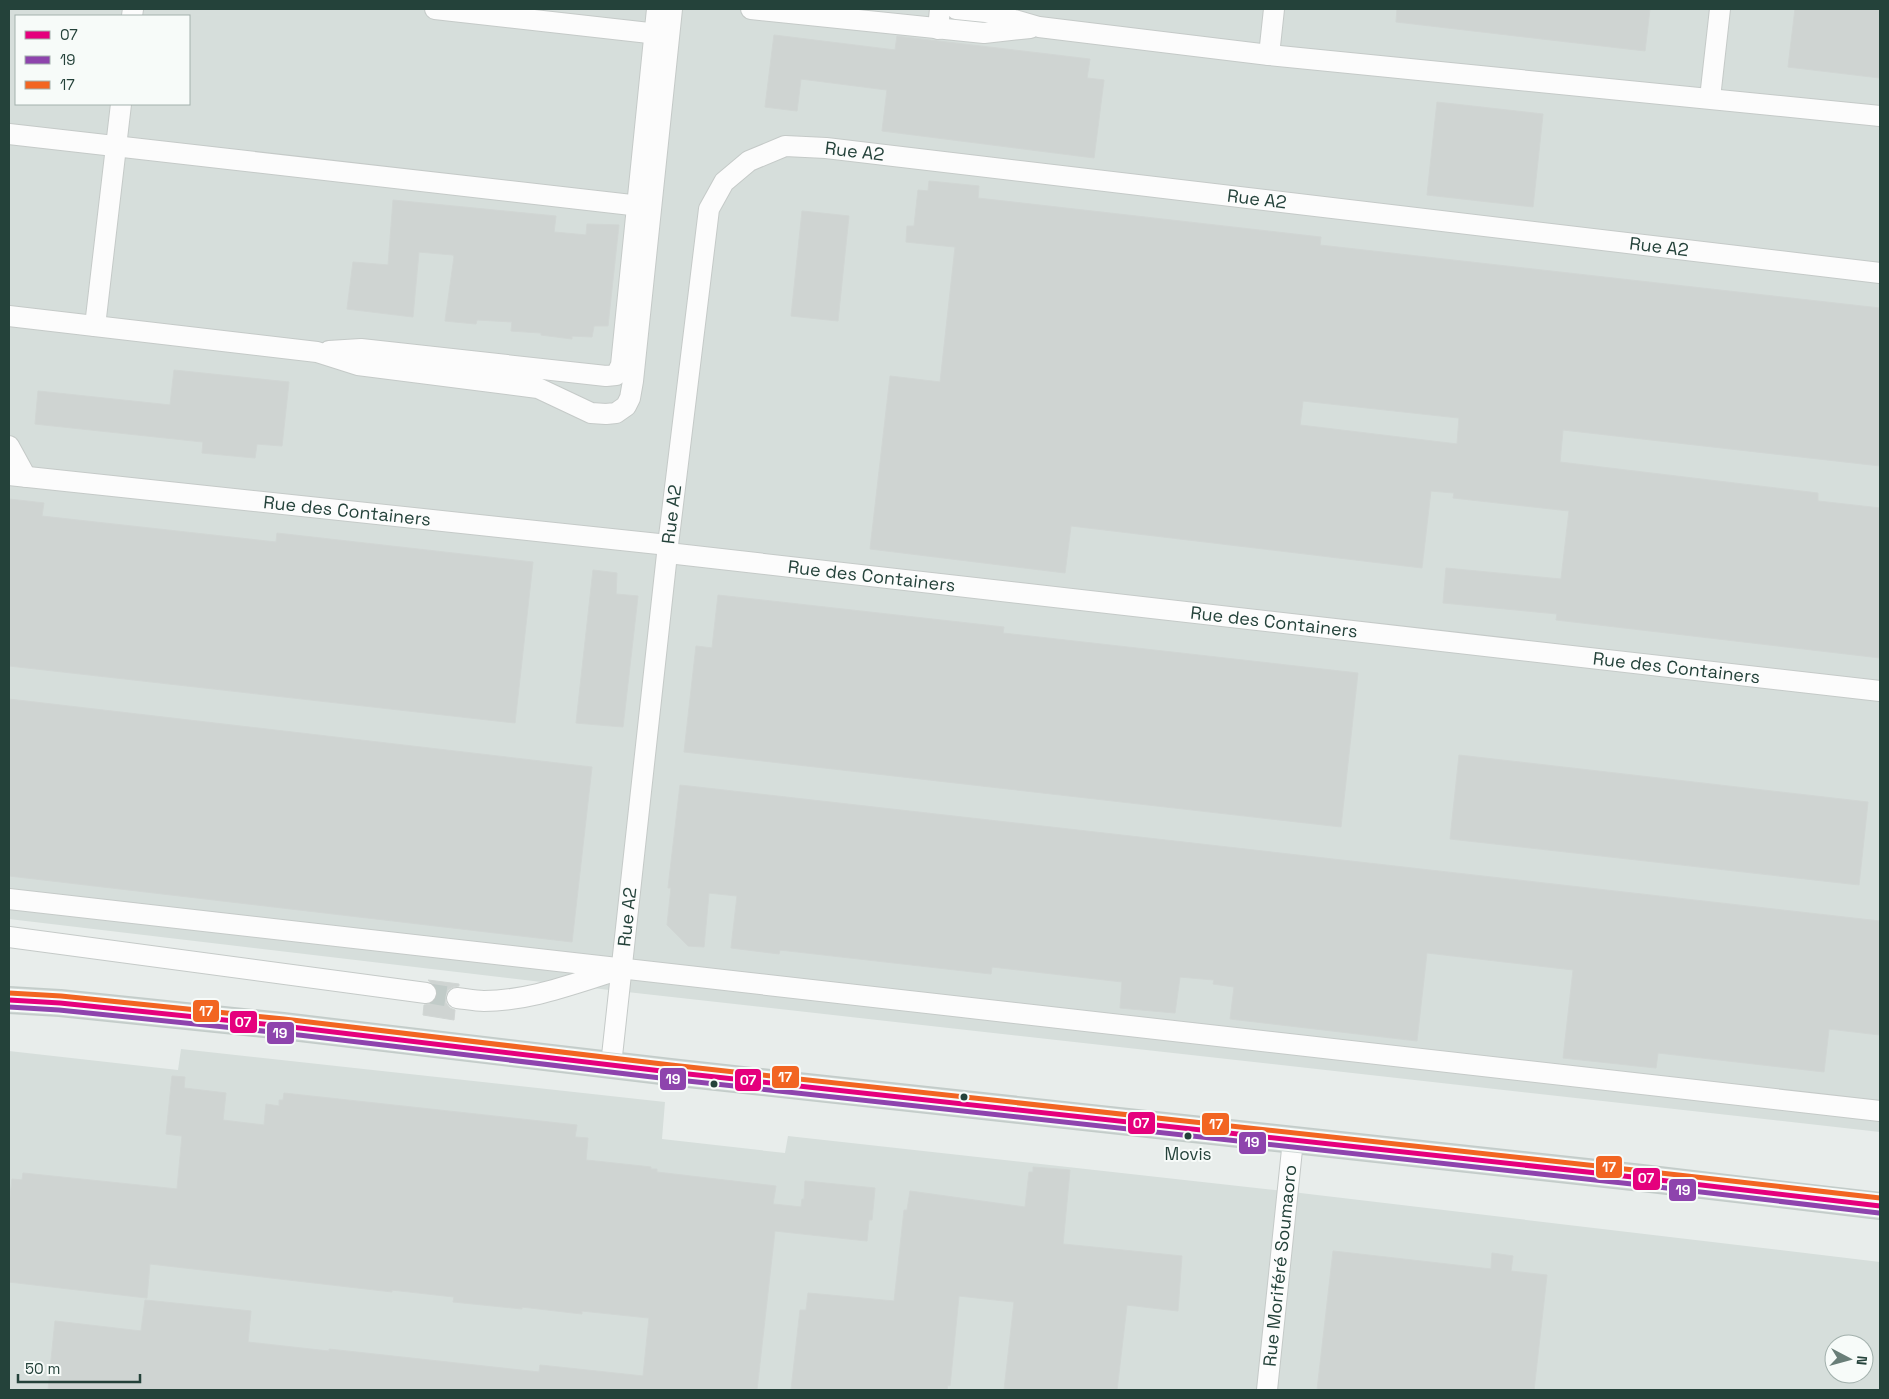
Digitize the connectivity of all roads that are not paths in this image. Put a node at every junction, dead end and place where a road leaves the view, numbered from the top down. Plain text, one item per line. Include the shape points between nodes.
1 (435, 9) edge
2 (657, 9) edge
3 (672, 9) edge
4 (751, 9) edge
5 (956, 9) edge
6 (1274, 9) edge
7 (1720, 9) edge
8 (939, 19) edge
9 (1040, 27) junction
10 (662, 34) junction
11 (1269, 54) junction
12 (1710, 98) junction
13 (120, 105) edge
14 (1880, 116) edge
15 (9, 134) edge
16 (115, 146) junction
17 (644, 207) junction
18 (1880, 273) edge
19 (9, 316) edge
20 (95, 326) junction
21 (317, 352) junction
22 (9, 446) edge
23 (9, 465) edge
24 (17, 476) edge
25 (668, 549) junction
26 (1880, 691) edge
27 (9, 899) edge
28 (9, 937) edge
29 (621, 968) junction
30 (426, 993) tunnel mouth
31 (457, 998) tunnel mouth
32 (9, 1000) edge
33 (611, 1065) junction
34 (1880, 1111) edge
35 (1293, 1140) junction
36 (1880, 1206) edge
37 (1267, 1390) edge

1 - 10 street
2 - 10 street
3 - 10 street
4 - 8 street
5 - 9 street via 986,12
6 - 11 street
7 - 12 street
8 - 9 street via 984,33
9 - 11 street
10 - 17 street
11 - 12 street
12 - 14 street
13 - 16 street
15 - 16 street
16 - 17 street
16 - 20 street
17 - 21 street via 621,365 616,375 361,349
17 - 21 street via 633,381 626,406 616,413 591,413 538,388 358,365
18 - 25 street, Rue A2 via 826,148 785,146 749,161 724,182 709,209
19 - 20 street
20 - 21 street
22 - 24 street
23 - 24 street, Rue des Containers
24 - 25 street, Rue des Containers
25 - 26 street, Rue des Containers
25 - 29 street, Rue A2
27 - 29 street
28 - 30 street
29 - 31 street via 549,992 510,1000
29 - 33 street, Rue A2
29 - 34 street
32 - 33 main road via 283,1026
33 - 35 main road
35 - 36 main road
35 - 37 street, Rue Moriféré Soumaoro

